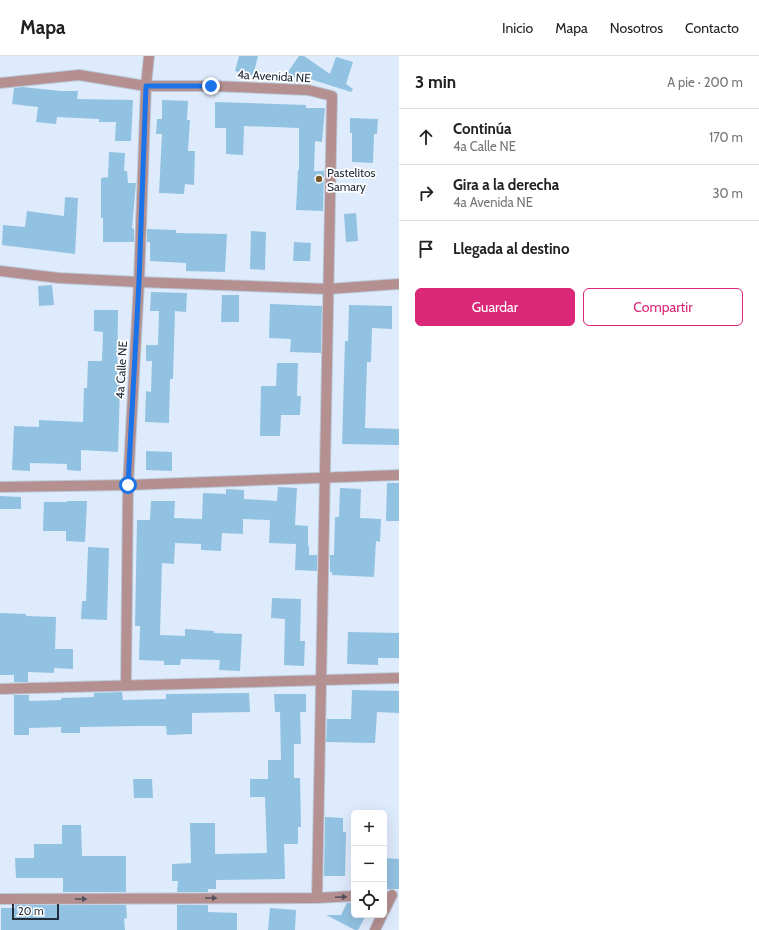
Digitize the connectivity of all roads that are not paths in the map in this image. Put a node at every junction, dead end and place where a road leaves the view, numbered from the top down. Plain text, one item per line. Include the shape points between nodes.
1 (149, 56) edge
2 (0, 83) edge
3 (146, 86) junction
4 (0, 271) edge
5 (139, 282) junction
6 (399, 284) edge
7 (328, 289) junction
8 (399, 475) edge
9 (325, 477) junction
10 (128, 485) junction
11 (0, 487) edge
12 (399, 678) edge
13 (321, 681) junction
14 (126, 686) junction
15 (0, 689) edge
16 (392, 895) edge
17 (351, 896) edge
18 (318, 898) junction
19 (0, 899) edge
20 (387, 905) edge
21 (381, 918) edge
22 (375, 930) edge

1 - 3 street, 4a Calle NE
2 - 3 street, 4a Avenida NE via 79,75
3 - 5 street, 4a Calle NE
3 - 7 street, 4a Avenida NE via 308,90 332,96
4 - 5 street via 59,278
5 - 7 street
5 - 10 street, 4a Calle NE
6 - 7 street
7 - 9 street
8 - 9 street
9 - 10 street
9 - 13 street
10 - 11 street
10 - 14 street, 4a Calle NE
12 - 13 street
13 - 14 street
13 - 18 street
14 - 15 street
16 - 20 street
18 -> 17 street
19 -> 18 street
21 - 22 street

